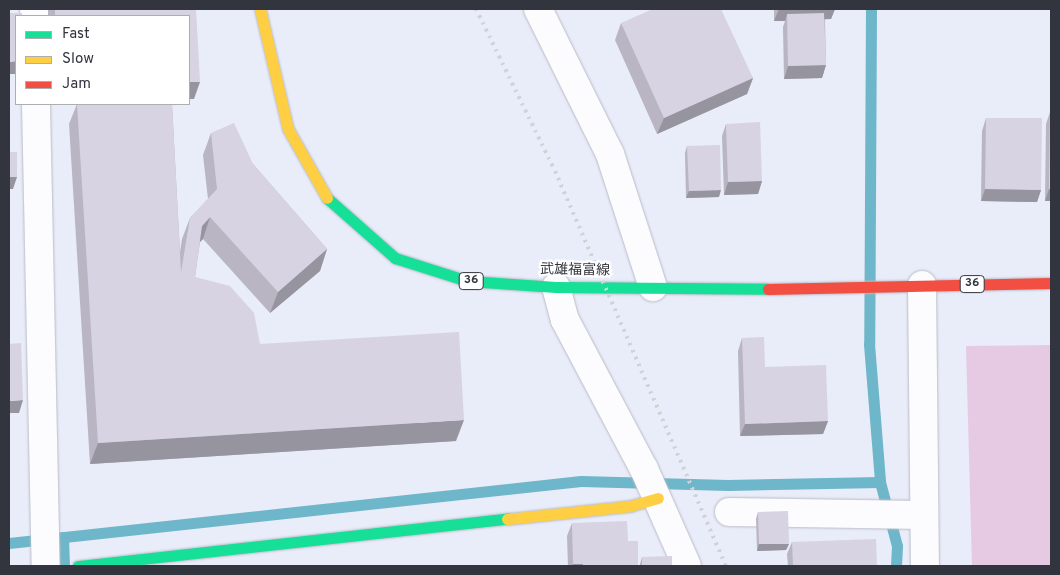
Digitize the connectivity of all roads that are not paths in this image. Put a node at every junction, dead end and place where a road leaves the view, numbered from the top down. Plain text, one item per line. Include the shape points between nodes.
1 (260, 9) edge
2 (538, 9) edge
3 (36, 105) edge
4 (1051, 283) edge
5 (922, 285) junction
6 (556, 287) junction
7 (653, 287) junction
8 (658, 498) junction
9 (729, 512) dead end
10 (916, 514) junction
11 (45, 561) edge
12 (78, 566) edge
13 (83, 566) edge
14 (687, 566) edge
15 (925, 566) edge

1 - 6 main road, 武雄福富線 / 36 via 288,129 328,200 395,258 468,281
2 - 7 street via 610,154
3 - 11 street
4 - 5 main road, 武雄福富線 / 36
5 - 7 main road, 武雄福富線 / 36 via 844,290
5 - 10 street
6 - 7 main road, 武雄福富線 / 36
6 - 8 street via 565,320
8 - 13 main road via 630,506
8 - 14 street
9 - 10 street
10 - 15 street
12 - 13 main road

